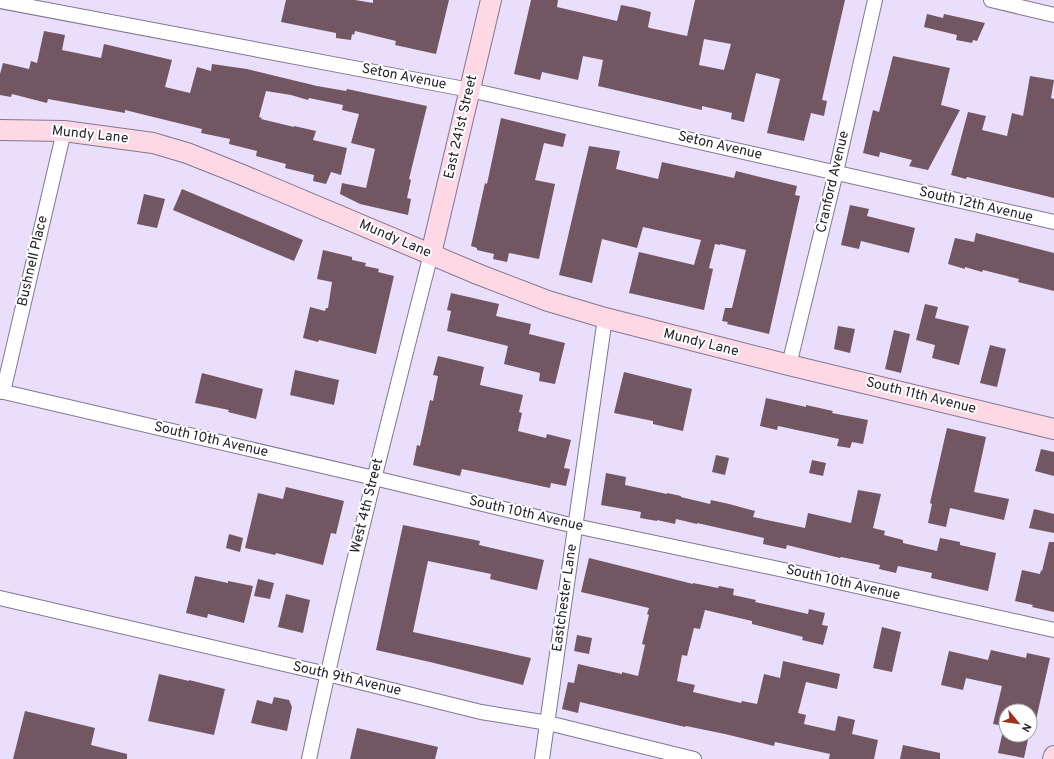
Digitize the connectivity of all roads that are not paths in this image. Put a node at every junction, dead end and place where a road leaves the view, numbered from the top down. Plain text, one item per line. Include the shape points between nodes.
1 (491, 0) edge
2 (876, 0) edge
3 (0, 1) edge
4 (996, 1) edge
5 (1054, 15) edge
6 (470, 90) junction
7 (0, 130) edge
8 (64, 131) junction
9 (836, 172) junction
10 (899, 187) joint
11 (1054, 222) edge
12 (431, 254) junction
13 (605, 318) junction
14 (789, 365) junction
15 (2, 392) edge
16 (1054, 429) edge
17 (374, 478) junction
18 (575, 526) junction
19 (0, 598) edge
20 (1054, 630) edge
21 (327, 674) junction
22 (548, 723) junction
23 (1054, 756) edge
24 (308, 759) edge
25 (542, 759) edge
26 (694, 759) edge
27 (1053, 759) edge

1 - 6 street, East 241st Street
2 - 9 street, Cranford Avenue
3 - 6 street, Seton Avenue
4 - 5 street
6 - 9 street, Seton Avenue
6 - 12 street, East 241st Street
7 - 8 street, Mundy Lane
8 - 12 street, Mundy Lane via 153,143 187,153
8 - 15 street, Bushnell Place
9 - 10 street, Seton Avenue
9 - 14 street, Cranford Avenue
10 - 11 street, South 12th Avenue
12 - 13 street, Mundy Lane via 548,301
12 - 17 street, West 4th Street
13 - 14 street, Mundy Lane
13 - 18 street, Eastchester Lane
14 - 16 street, South 11th Avenue
15 - 17 street, South 10th Avenue
17 - 18 street, South 10th Avenue
17 - 21 street, West 4th Street
18 - 20 street, South 10th Avenue
18 - 22 street, Eastchester Lane
19 - 21 street, South 9th Avenue
21 - 22 street, South 9th Avenue via 481,712
21 - 24 street, West 4th Street
22 - 25 street, Eastchester Lane
22 - 26 street, South 9th Avenue
23 - 27 street

